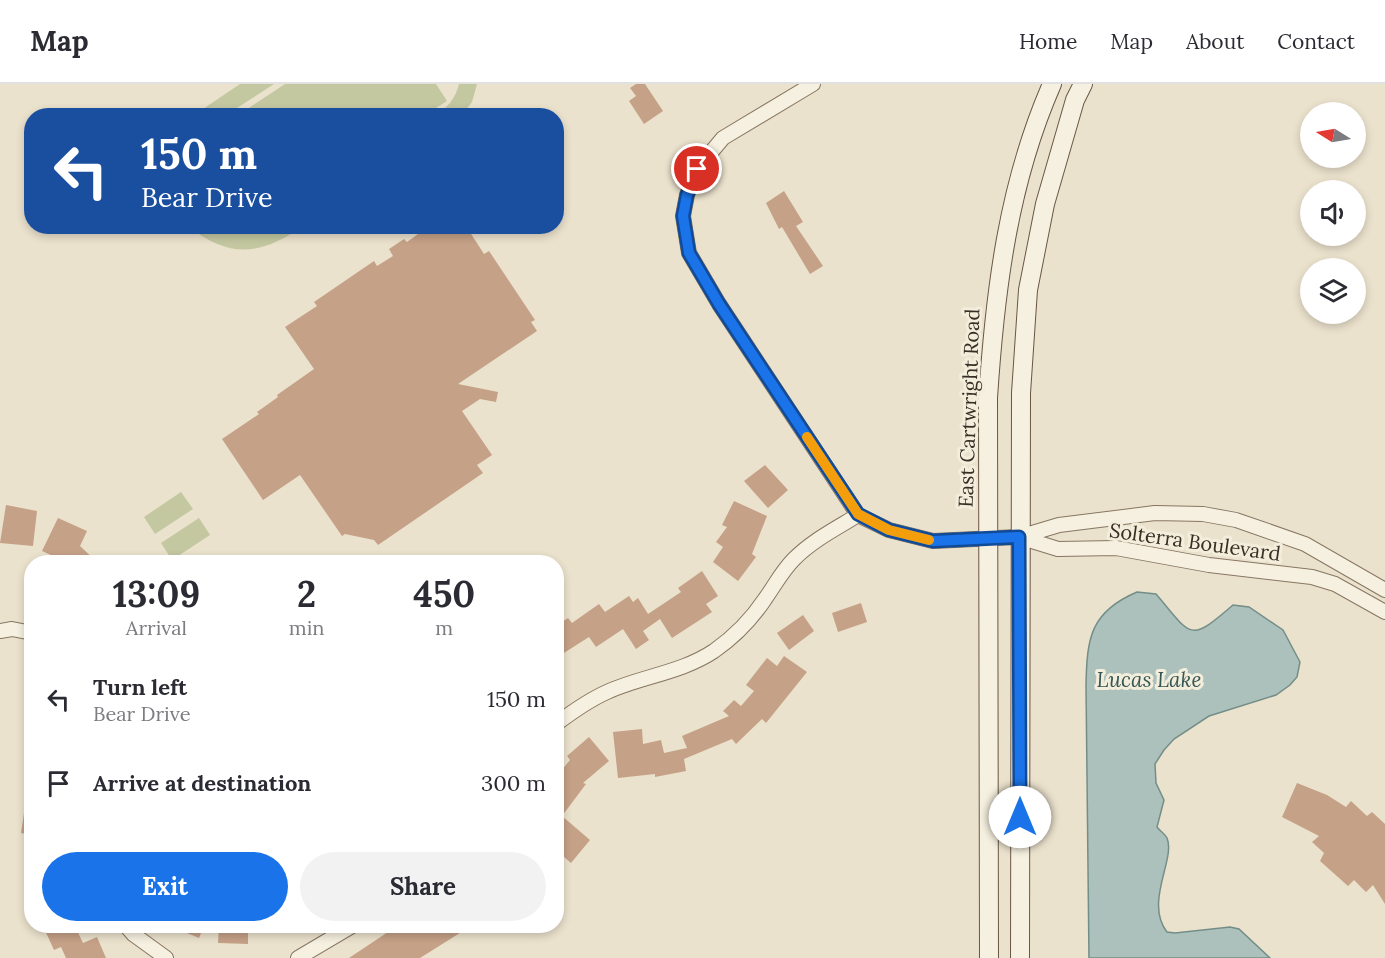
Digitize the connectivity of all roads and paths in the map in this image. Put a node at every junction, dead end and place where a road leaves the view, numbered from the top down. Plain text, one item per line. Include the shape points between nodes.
1 (813, 84) edge
2 (1052, 84) edge
3 (1083, 84) edge
4 (858, 514) junction
5 (1019, 537) junction
6 (987, 538) junction
7 (1384, 586) edge
8 (1371, 604) junction
9 (1385, 612) edge
10 (0, 631) edge
11 (24, 631) edge
12 (564, 718) edge
13 (132, 933) edge
14 (340, 933) edge
15 (166, 958) edge
16 (298, 958) edge
17 (989, 958) edge
18 (1020, 958) edge

1 - 4 street via 723,138 697,169 683,216 689,253
2 - 6 main road, East Cartwright Road via 1023,163 1006,233 988,398
3 - 5 main road via 1045,204 1028,290 1021,393
4 - 6 street via 889,530 933,541
4 - 12 street via 795,558 753,616 711,653 680,669 607,692
5 - 6 street
5 - 7 street, Solterra Boulevard via 1059,525 1155,513 1203,514 1236,520 1305,544
5 - 8 street, Solterra Boulevard via 1058,549 1116,548 1209,565 1312,577 1335,584
5 - 18 main road
6 - 17 main road, East Cartwright Road
7 - 8 street
8 - 9 street, Solterra Boulevard
10 - 11 street
13 - 15 street
14 - 16 street

